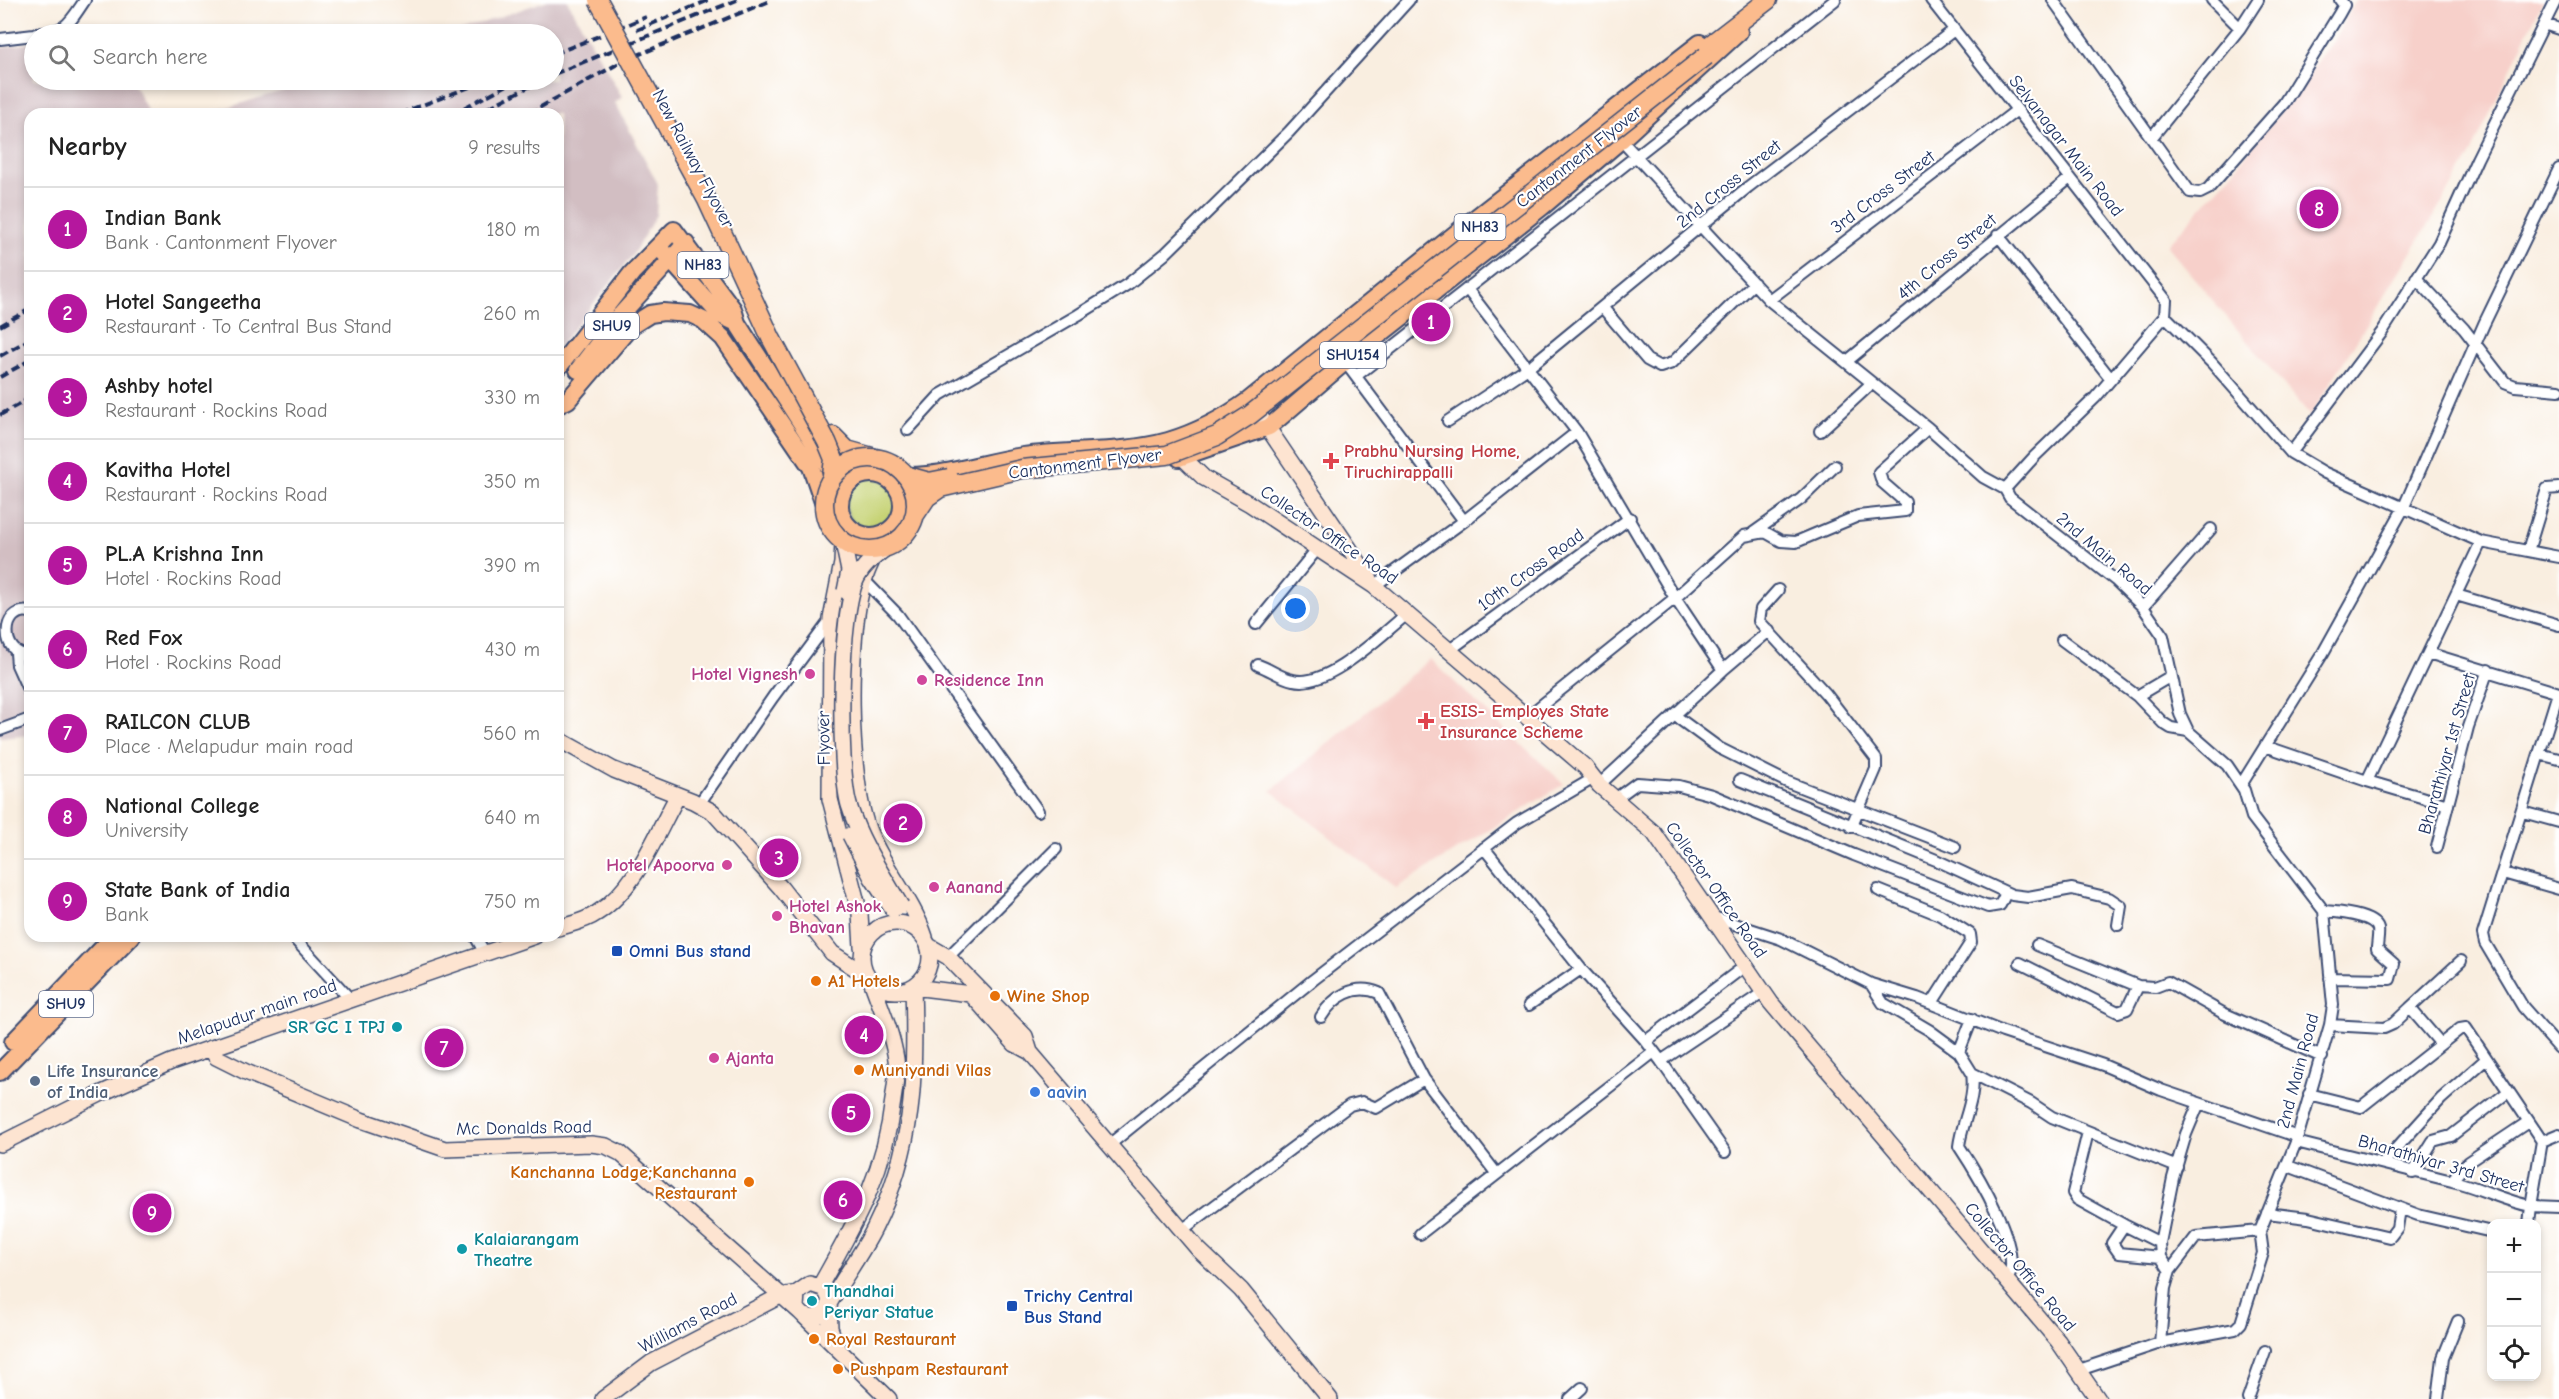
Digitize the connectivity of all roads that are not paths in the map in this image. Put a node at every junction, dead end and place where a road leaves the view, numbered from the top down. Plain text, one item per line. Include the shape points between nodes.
1 (85, 0) edge
2 (598, 0) edge
3 (608, 0) edge
4 (1409, 0) edge
5 (1768, 0) edge
6 (1785, 0) edge
7 (1835, 0) edge
8 (1931, 0) edge
9 (2054, 0) edge
10 (2212, 0) edge
11 (2258, 0) edge
12 (2340, 0) edge
13 (2556, 0) edge
14 (69, 24) edge
15 (2544, 24) junction
16 (2240, 28) junction
17 (1737, 29) junction
18 (2559, 29) edge
19 (1954, 30) junction
20 (24, 36) edge
21 (0, 39) edge
22 (1703, 54) junction
23 (2017, 110) junction
24 (2152, 137) junction
25 (1621, 140) junction
26 (1635, 156) junction
27 (2559, 169) edge
28 (2070, 178) junction
29 (1702, 227) junction
30 (1998, 235) junction
31 (686, 243) junction
32 (657, 245) junction
33 (669, 258) junction
34 (2416, 278) junction
35 (1754, 284) junction
36 (1467, 289) junction
37 (1769, 300) junction
38 (1603, 308) junction
39 (2165, 316) junction
40 (737, 323) junction
41 (2475, 347) junction
42 (564, 361) edge
43 (1345, 362) junction
44 (1846, 362) junction
45 (1528, 368) junction
46 (1356, 376) junction
47 (2111, 379) junction
48 (1872, 383) junction
49 (2559, 390) edge
50 (564, 397) edge
51 (564, 398) edge
52 (1253, 400) junction
53 (1449, 421) dead end
54 (1269, 427) junction
55 (1928, 428) junction
56 (908, 430) dead end
57 (1820, 431) dead end
58 (1576, 432) junction
59 (1167, 441) junction
60 (819, 451) junction
61 (2291, 453) junction
62 (1181, 457) junction
63 (1835, 466) dead end
64 (873, 468) junction
65 (832, 476) junction
66 (907, 476) junction
67 (2559, 488) edge
68 (2005, 489) junction
69 (836, 509) junction
70 (2403, 509) junction
71 (915, 515) junction
72 (1630, 518) junction
73 (1464, 521) junction
74 (2211, 529) dead end
75 (1753, 533) junction
76 (891, 534) junction
77 (843, 542) junction
78 (2481, 542) junction
79 (1318, 548) junction
80 (2528, 551) junction
81 (2559, 557) edge
82 (864, 580) junction
83 (1374, 586) junction
84 (1778, 590) dead end
85 (2456, 595) junction
86 (1675, 598) junction
87 (2143, 607) junction
88 (24, 612) edge
89 (1407, 614) junction
90 (857, 617) junction
91 (831, 619) junction
92 (1256, 624) dead end
93 (2559, 625) edge
94 (2, 628) edge
95 (1769, 631) junction
96 (2062, 640) dead end
97 (1451, 650) junction
98 (2428, 653) junction
99 (16, 654) junction
100 (24, 655) edge
101 (1258, 665) dead end
102 (1723, 670) junction
103 (2488, 670) junction
104 (2171, 676) junction
105 (24, 681) edge
106 (2559, 693) edge
107 (2137, 696) junction
108 (1674, 715) junction
109 (1527, 717) junction
110 (24, 721) edge
111 (0, 730) edge
112 (2188, 731) junction
113 (564, 732) edge
114 (564, 742) edge
115 (2265, 746) junction
116 (2539, 754) junction
117 (2559, 759) edge
118 (1740, 780) dead end
119 (2367, 781) junction
120 (645, 782) junction
121 (1596, 782) junction
122 (2241, 785) junction
123 (678, 795) junction
124 (1615, 799) junction
125 (699, 804) junction
126 (2448, 805) junction
127 (1859, 808) junction
128 (1038, 811) dead end
129 (2523, 812) junction
130 (2559, 822) edge
131 (1851, 827) junction
132 (1955, 847) dead end
133 (2437, 847) dead end
134 (1484, 848) junction
135 (1056, 849) dead end
136 (2503, 873) junction
137 (2559, 889) edge
138 (1878, 890) dead end
139 (2006, 893) junction
140 (2324, 911) junction
141 (895, 913) junction
142 (1713, 917) junction
143 (2118, 925) dead end
144 (564, 926) edge
145 (923, 937) junction
146 (108, 942) edge
147 (126, 942) edge
148 (298, 942) edge
149 (479, 942) edge
150 (517, 942) edge
151 (2037, 945) dead end
152 (862, 947) junction
153 (485, 953) junction
154 (948, 957) junction
155 (2461, 961) dead end
156 (2020, 963) dead end
157 (1745, 966) junction
158 (1581, 969) junction
159 (869, 978) junction
160 (2330, 978) junction
161 (1871, 984) junction
162 (2138, 986) junction
163 (913, 987) junction
164 (1764, 992) junction
165 (351, 1000) junction
166 (1932, 1003) junction
167 (1529, 1005) dead end
168 (2410, 1008) junction
169 (1321, 1017) dead end
170 (1972, 1019) junction
171 (2330, 1025) junction
172 (1646, 1041) junction
173 (2440, 1044) junction
174 (211, 1048) junction
175 (2559, 1048) edge
176 (1030, 1052) junction
177 (1654, 1052) junction
178 (1959, 1052) junction
179 (0, 1056) edge
180 (2322, 1057) junction
181 (2485, 1060) junction
182 (1661, 1061) junction
183 (0, 1072) edge
184 (1972, 1073) junction
185 (1424, 1078) junction
186 (2508, 1092) junction
187 (2309, 1094) junction
188 (2199, 1103) junction
189 (2528, 1122) junction
190 (2088, 1132) junction
191 (2559, 1134) edge
192 (2297, 1139) junction
193 (2542, 1141) junction
194 (0, 1144) edge
195 (1109, 1145) junction
196 (1725, 1152) dead end
197 (2382, 1163) junction
198 (2288, 1166) junction
199 (2177, 1167) junction
200 (1496, 1173) junction
201 (2413, 1173) junction
202 (2452, 1180) junction
203 (2531, 1206) junction
204 (2559, 1207) edge
205 (2400, 1209) junction
206 (2267, 1213) junction
207 (2530, 1219) edge
208 (2124, 1225) junction
209 (1182, 1230) junction
210 (2487, 1231) edge
211 (2260, 1232) junction
212 (1420, 1234) dead end
213 (2160, 1243) junction
214 (2161, 1257) junction
215 (2170, 1271) junction
216 (2007, 1281) junction
217 (820, 1286) junction
218 (797, 1293) junction
219 (780, 1296) junction
220 (828, 1306) junction
221 (802, 1314) junction
222 (2458, 1321) dead end
223 (2160, 1343) junction
224 (837, 1347) junction
225 (2265, 1351) dead end
226 (2079, 1370) junction
227 (1582, 1388) dead end
228 (603, 1399) edge
229 (889, 1399) edge
230 (1330, 1399) edge
231 (1570, 1399) edge
232 (2097, 1399) edge
233 (2248, 1399) edge
234 (2438, 1399) edge

1 - 14 street
2 - 65 highway, New Railway Flyover, bridge via 707,200 771,338 827,442 834,459
3 - 64 highway, New Railway Flyover via 709,188 833,436
4 - 56 street via 1289,132 1165,254 1128,284 940,395
5 - 17 highway, NH83
6 - 17 highway, NH83
7 - 26 street
8 - 19 street, Selvanagar Main Road
9 - 24 street
10 - 16 street
11 - 16 street
12 - 24 street via 2344,5 2283,103 2208,189 2190,192
13 - 15 street
15 - 18 street
15 - 34 street via 2439,243
16 - 24 street
17 - 22 highway, Cantonment Flyover
17 - 25 main road, SHU154
17 - 52 main road, NH83 via 1712,36 1673,62
19 - 23 street, Selvanagar Main Road
19 - 29 street, 2nd Cross Street via 1748,187
20 - 21 street
22 - 52 highway, Cantonment Flyover / NH83
22 - 71 highway, Cantonment Flyover / NH83, bridge via 1250,415 1217,436 1150,458 1031,468 940,488 927,497
23 - 28 street, Selvanagar Main Road
23 - 37 street, 3rd Cross Street
25 - 26 street, 2nd Main Road
25 - 43 main road, SHU154
26 - 29 street, 2nd Main Road
26 - 36 street
27 - 41 street
28 - 30 street, 4th Cross Street
28 - 39 street, Selvanagar Main Road via 2166,300
29 - 35 street, 2nd Main Road
29 - 38 street, 2nd Cross Street
30 - 44 street, 4th Cross Street
30 - 47 street
31 - 32 main road, NH83 via 674,230
31 - 33 main road
31 - 40 main road, NH83 via 733,309
32 - 33 main road
32 - 42 main road, SHU9
33 - 40 main road via 720,315
33 - 50 main road, SHU9 via 616,320
34 - 41 street via 2464,329
34 - 61 street via 2382,332
35 - 37 street, 2nd Main Road
35 - 38 street via 1672,363 1660,367 1647,360
36 - 45 street
36 - 46 street
37 - 44 street, 2nd Main Road
38 - 45 street, 2nd Cross Street
39 - 47 street
39 - 61 street
40 - 60 main road
41 - 49 street via 2505,382
41 - 70 street
43 - 46 street
43 - 54 main road, SHU154
44 - 48 street, 2nd Main Road
45 - 53 street, 2nd Cross Street
45 - 58 street
46 - 73 street
47 - 68 street
48 - 55 street, 2nd Main Road
48 - 57 street
51 - 69 main road via 640,319 663,312 690,314 703,320 723,339
52 - 54 main road
52 - 59 main road, NH83 via 1208,426
52 - 66 highway, Cantonment Flyover, bridge via 1209,432 1156,450 1020,463 936,481
54 - 62 main road, SHU154
54 - 83 main road
55 - 68 street, 2nd Main Road via 1983,477
55 - 75 street via 1880,472 1882,482 1905,502 1905,512 1858,516 1796,542 1781,541 1766,532
58 - 72 street
58 - 73 street
59 - 62 main road, Collector Office Road
59 - 64 main road, NH83 via 1022,457 932,477 903,478
60 - 64 main road via 838,467
60 - 69 main road via 830,469
61 - 70 street
62 - 76 main road, SHU154 via 1121,468 1033,472 921,500
62 - 79 main road, Collector Office Road via 1204,478
63 - 75 street via 1801,499
64 - 65 highway, bridge via 851,461
64 - 66 highway, New Railway Flyover, bridge via 893,464
64 - 69 main road via 849,482
64 - 76 main road via 901,494 903,505
65 - 69 highway, bridge
66 - 71 highway, bridge via 917,501
67 - 80 street via 2547,489
68 - 87 street, 2nd Main Road via 2010,498 2115,580
69 - 76 main road via 858,533
69 - 77 highway, bridge via 825,517
69 - 91 main road via 842,563
70 - 78 street
70 - 115 street via 2323,653
71 - 76 highway, Cantonment Flyover, bridge via 901,539
72 - 86 street
72 - 97 street, 10th Cross Road
73 - 83 street
74 - 87 street
75 - 86 street via 1744,536
76 - 77 highway, bridge via 873,550
76 - 82 main road
76 - 141 main road, Flyover, bridge via 861,571 850,594 843,751 847,796
77 - 141 main road, Flyover, bridge via 849,571 838,630 837,784 850,835
78 - 80 street
78 - 85 street
79 - 83 main road, Collector Office Road
79 - 92 street
80 - 81 street
82 - 90 main road
82 - 128 street via 898,615
83 - 89 main road, Collector Office Road
84 - 95 street via 1758,614
85 - 93 street
85 - 98 street
86 - 102 street
86 - 109 street
87 - 104 street, 2nd Main Road via 2163,636
88 - 94 street via 11,616
89 - 97 main road, Collector Office Road
89 - 101 street via 1351,660 1313,681 1292,680
90 - 91 main road
90 - 145 main road via 853,695 862,808 879,852 919,917
91 - 125 street
91 - 152 main road via 830,799 860,914
94 - 99 street via 5,643
95 - 102 street
95 - 127 street via 1874,753 1878,764
96 - 107 street
97 - 109 main road, Collector Office Road
98 - 103 street
98 - 119 street
99 - 100 street
99 - 105 street
102 - 108 street
103 - 106 street
103 - 126 street, Bharathiyar 1st Street
104 - 107 street
104 - 112 street, 2nd Main Road
106 - 116 street
107 - 112 street via 2163,723
108 - 121 street
108 - 127 street via 1719,748 1785,781
109 - 121 main road, Collector Office Road via 1585,767
110 - 111 street
112 - 122 street, 2nd Main Road via 2227,765
113 - 120 main road via 622,764
114 - 120 main road
115 - 119 street
115 - 122 street
116 - 117 street
116 - 129 street
118 - 131 street
119 - 126 street
120 - 123 main road
121 - 124 main road, Collector Office Road
121 - 134 street via 1517,823
122 - 140 street, 2nd Main Road via 2252,816
123 - 125 main road
123 - 144 main road via 614,900 597,914
124 - 139 street via 1637,783 1678,786 1712,795 1988,906 2000,905
124 - 142 main road, Collector Office Road via 1654,833
125 - 159 main road via 713,812 832,952
126 - 133 street, Bharathiyar 1st Street
127 - 131 street
127 - 132 street
129 - 130 street
129 - 136 street
131 - 139 street
134 - 158 street
134 - 195 street
135 - 154 street
136 - 137 street
136 - 175 street via 2485,926 2485,943 2523,1007
138 - 166 street via 1940,915 1970,934 1971,942
139 - 143 street via 2028,897 2072,889 2109,898 2121,906
140 - 160 street, 2nd Main Road
140 - 160 street via 2356,915 2373,922 2378,930 2378,949 2394,964 2390,979
141 - 145 main road, Flyover
141 - 152 main road via 873,931
142 - 157 main road, Collector Office Road
142 - 161 street, Bharathiyar 3rd Street via 1781,939
145 - 154 main road
145 - 163 main road via 930,965
146 - 179 main road, SHU9
147 - 183 main road, SHU9
148 - 165 street
149 - 153 street
150 - 153 main road, Melapudur main road
151 - 162 street
152 - 159 main road via 861,957
153 - 165 main road, Melapudur main road
154 - 176 main road via 1025,1036
155 - 168 street
156 - 162 street via 2118,1012 2127,1009
157 - 164 main road, Collector Office Road
157 - 172 street
158 - 167 street
158 - 172 street
159 - 163 main road via 886,990
159 - 217 main road via 891,1035 896,1061 891,1115 865,1206
160 - 171 street, 2nd Main Road
161 - 166 street, Bharathiyar 3rd Street
161 - 178 street via 1883,1003
162 - 180 street via 2155,987 2168,982 2223,1013
163 - 176 main road via 971,994 1015,1044
163 - 220 main road via 915,1080 901,1160 875,1226
164 - 182 street
164 - 216 main road, Collector Office Road
165 - 174 main road, Melapudur main road
166 - 170 street, Bharathiyar 3rd Street
168 - 171 street via 2384,1028
168 - 173 street
169 - 185 street via 1330,1002 1347,992 1370,989 1379,993
170 - 178 street
170 - 188 street, Bharathiyar 3rd Street
171 - 180 street, 2nd Main Road
172 - 177 street
173 - 181 street via 2466,1028
173 - 187 street via 2361,1107
174 - 194 main road, Melapudur main road via 102,1093
174 - 219 main road, Mc Donalds Road via 216,1056 246,1072 361,1120 445,1149 606,1146 620,1153
176 - 195 main road
177 - 182 street
177 - 200 street
178 - 184 street
180 - 187 street, 2nd Main Road
181 - 186 street
181 - 197 street via 2441,1099
182 - 196 street
184 - 190 street via 2052,1118
184 - 216 street via 1974,1085 1959,1146 1975,1170 2010,1249 2011,1274
185 - 200 street
185 - 209 street via 1376,1108 1362,1102 1350,1105
186 - 189 street
186 - 201 street via 2451,1136 2433,1141
187 - 192 street, 2nd Main Road
188 - 192 street, Bharathiyar 3rd Street
188 - 199 street
189 - 193 street
189 - 202 street via 2468,1162
190 - 199 street
190 - 208 street via 2073,1193
191 - 193 street
192 - 197 street, Bharathiyar 3rd Street
192 - 198 street, 2nd Main Road
193 - 203 street, Bharathiyar 3rd Street
195 - 209 main road
197 - 201 street, Bharathiyar 3rd Street
198 - 205 street
198 - 206 street, 2nd Main Road
199 - 213 street
200 - 212 street
201 - 202 street, Bharathiyar 3rd Street
202 - 203 street, Bharathiyar 3rd Street
203 - 204 street
203 - 207 street
205 - 206 street via 2397,1228 2390,1237
205 - 210 street
206 - 211 street, 2nd Main Road
208 - 213 street
208 - 214 street via 2112,1243 2114,1248
209 - 230 main road via 1241,1290
211 - 215 street via 2196,1237
211 - 223 street via 2263,1253 2241,1323 2235,1329
213 - 214 street
214 - 215 street
215 - 223 street
216 - 226 main road, Collector Office Road
217 - 218 main road via 805,1285
217 - 220 main road via 828,1293
218 - 219 main road, Williams Road
218 - 221 main road via 795,1303
219 - 221 main road, Mc Donalds Road
219 - 228 main road, Williams Road via 651,1363
220 - 221 main road via 815,1318
220 - 224 main road
221 - 224 main road, Mc Donalds Road
222 - 234 street via 2443,1358
223 - 226 street
224 - 229 main road, Mc Donalds Road
225 - 233 street
226 - 232 main road, Collector Office Road
227 - 231 street

